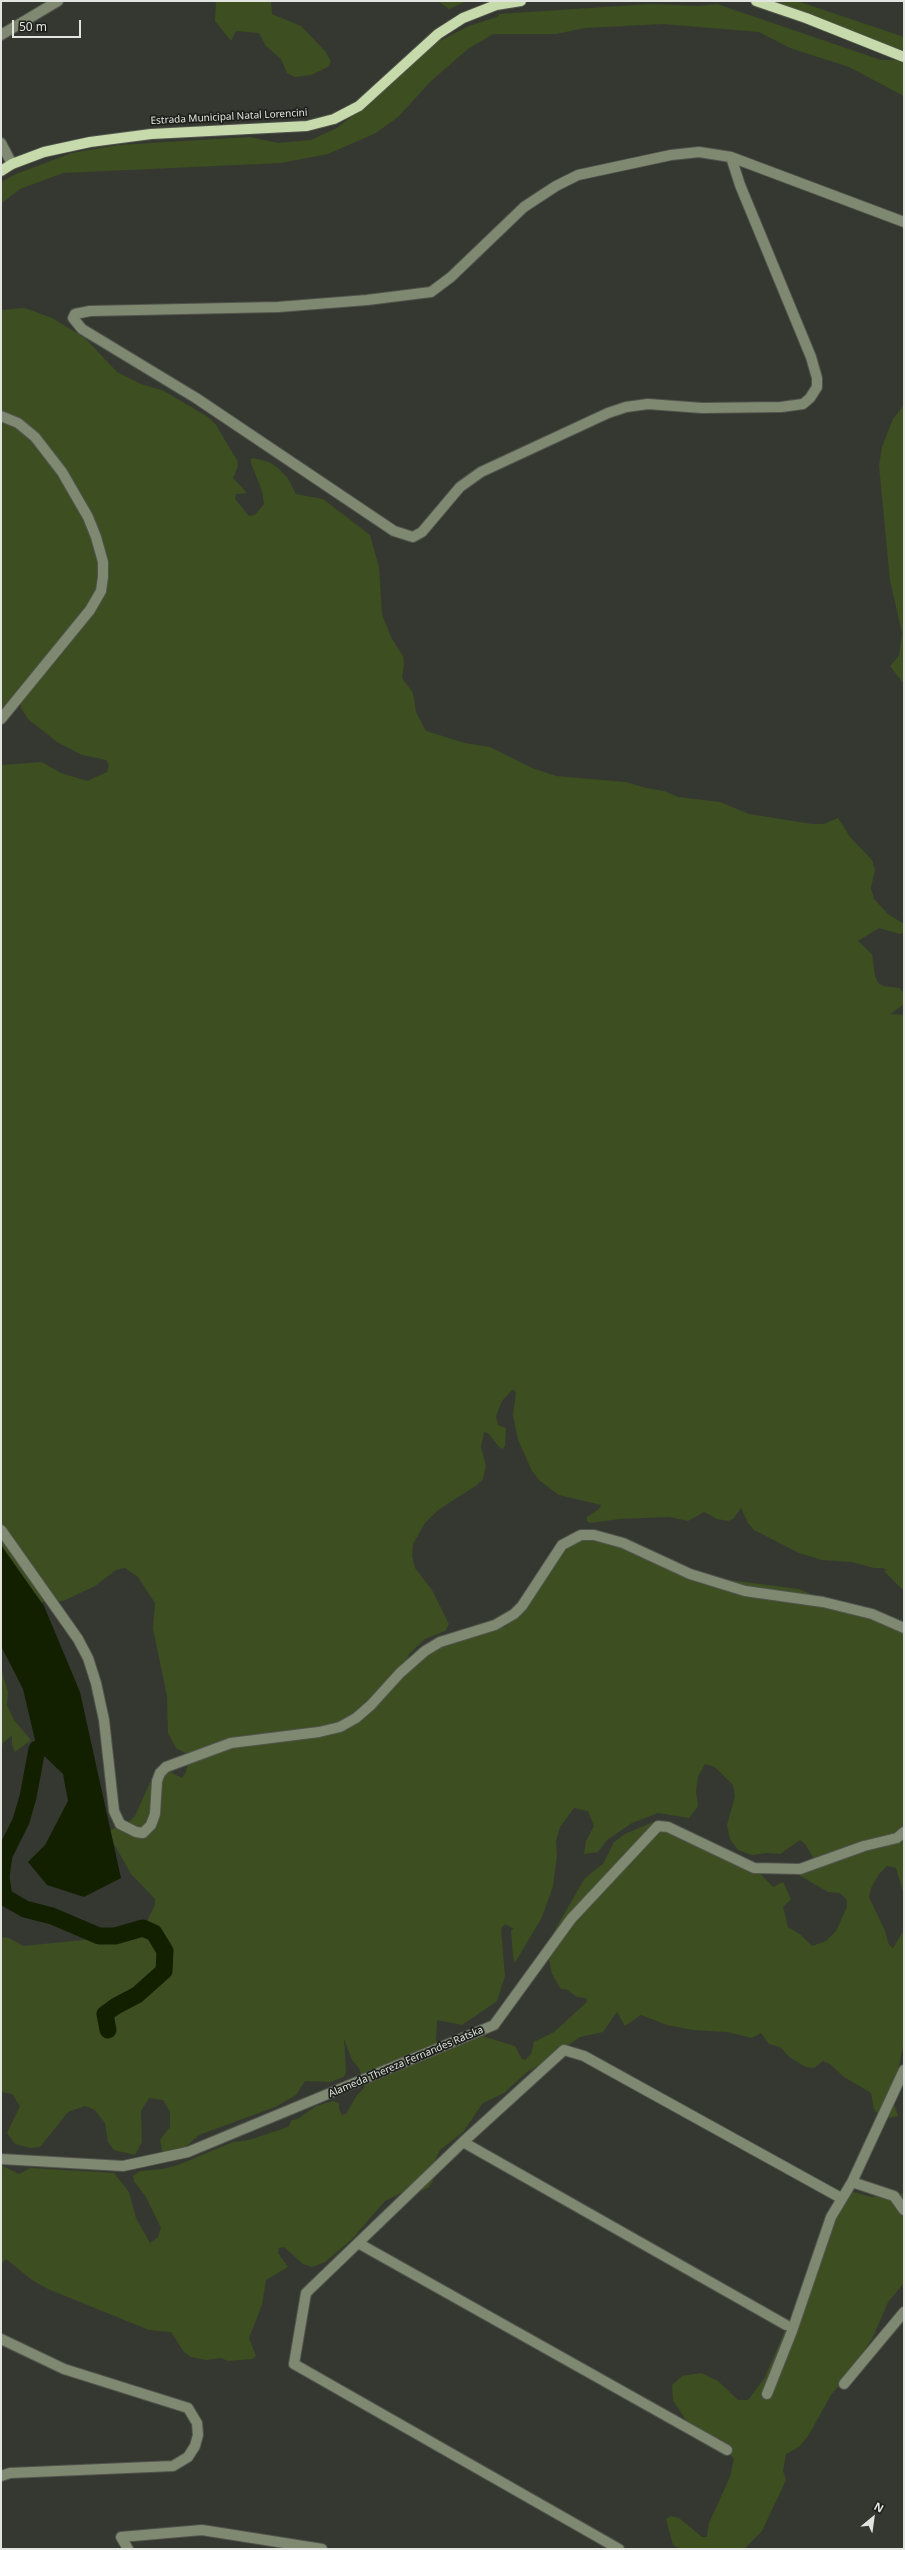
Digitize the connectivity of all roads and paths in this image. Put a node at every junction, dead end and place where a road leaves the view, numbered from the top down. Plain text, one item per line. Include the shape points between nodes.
1 (521, 1) edge
2 (756, 1) edge
3 (53, 2) edge
4 (1, 35) edge
5 (904, 57) edge
6 (1, 143) edge
7 (731, 157) junction
8 (12, 164) junction
9 (1, 171) edge
10 (904, 222) edge
11 (1, 416) edge
12 (1, 719) edge
13 (1, 1530) edge
14 (904, 1628) edge
15 (904, 1832) edge
16 (904, 2070) edge
17 (464, 2142) junction
18 (1, 2159) edge
19 (852, 2182) junction
20 (841, 2198) junction
21 (904, 2210) edge
22 (358, 2243) junction
23 (904, 2312) edge
24 (786, 2325) dead end
25 (1, 2339) edge
26 (844, 2384) dead end
27 (767, 2394) dead end
28 (727, 2450) dead end
29 (1, 2476) edge
30 (128, 2549) edge
31 (322, 2549) edge
32 (619, 2549) edge

1 - 8 main road, Estrada Municipal Natal Lorencini via 496,5 456,22 438,34 359,106 334,119 307,126 150,134 44,152
2 - 5 main road
3 - 4 street
6 - 8 street
7 - 7 street via 740,185 811,357 817,378 815,392 810,398 803,404 781,406 702,408 648,404 608,413 481,472 460,487 422,532 413,537 394,531 215,410 82,329 73,318 75,314 90,311 278,307 418,295 440,287 524,207 578,175 671,155 699,152
7 - 10 street
8 - 9 main road, Estrada Municipal Natal Lorencini
11 - 12 street via 18,423 35,437 62,472 93,530 103,562 103,577 101,591 90,610
13 - 14 street via 78,1639 88,1658 104,1720 114,1811 120,1824 143,1833 151,1825 155,1814 157,1781 166,1767 231,1743 340,1727 371,1705 400,1673 425,1651 440,1642 495,1626 514,1614 562,1545 581,1535 594,1535 623,1543 690,1574 745,1591 823,1602 872,1614
15 - 18 street, Alameda Thereza Fernandes Ratska via 897,1838 864,1846 800,1869 754,1868 668,1827 658,1826 571,1919 494,2025 188,2152 123,2166
16 - 19 street
17 - 20 street via 564,2050 584,2056
17 - 22 street
17 - 24 street
19 - 20 street
19 - 21 street via 894,2196
20 - 27 street via 831,2217 792,2331
22 - 28 street
22 - 32 street via 306,2293 294,2364
23 - 26 street
25 - 29 street via 64,2369 188,2408 197,2423 198,2435 188,2457 173,2466 10,2473
30 - 31 street via 121,2537 202,2530

